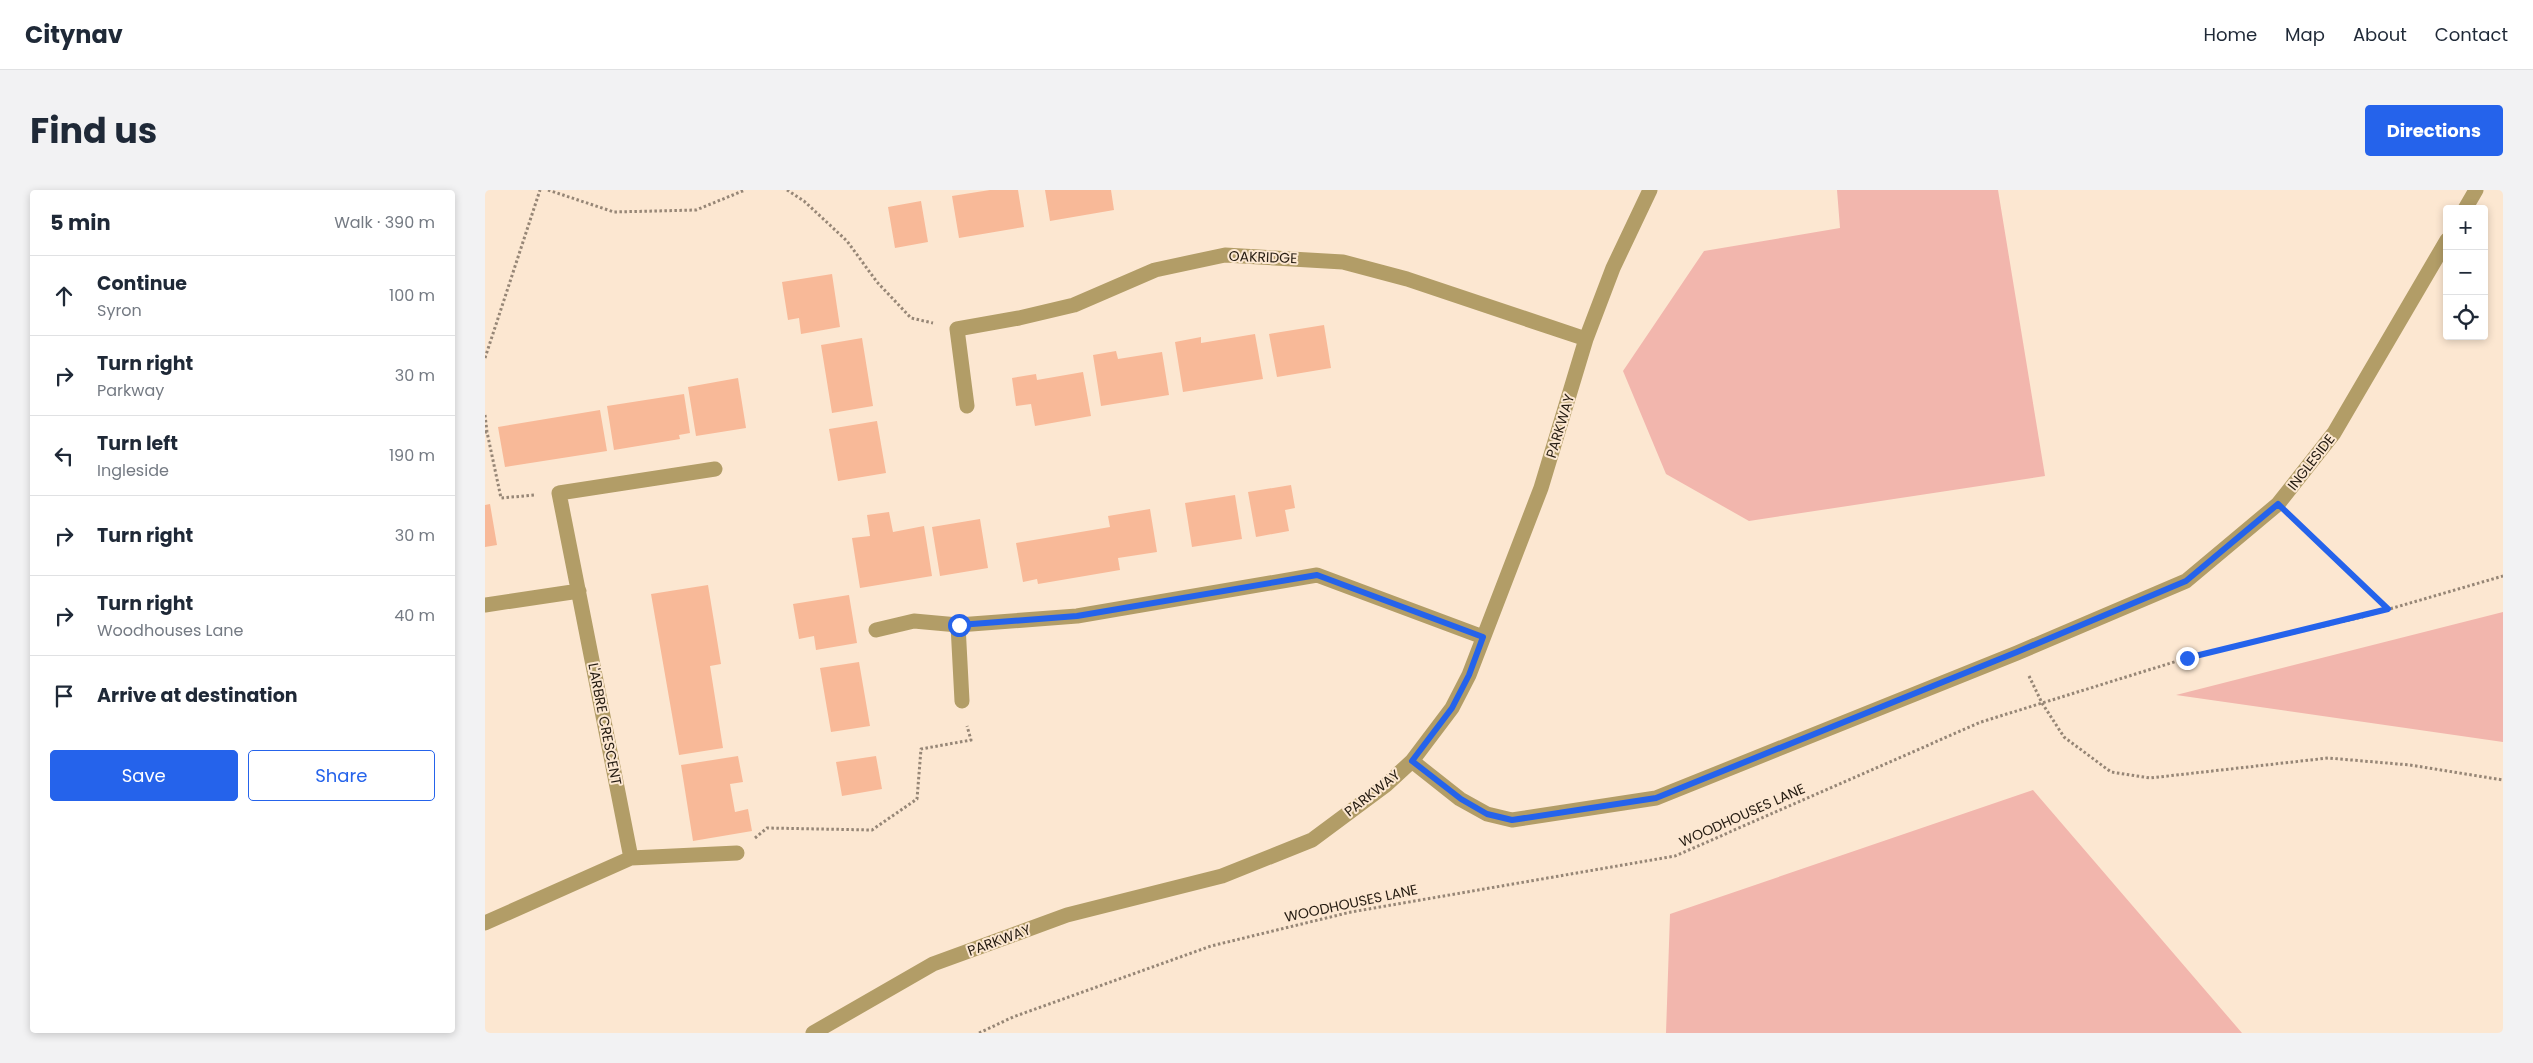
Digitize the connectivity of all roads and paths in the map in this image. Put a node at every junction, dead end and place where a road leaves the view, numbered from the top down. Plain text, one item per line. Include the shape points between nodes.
1 (540, 190) edge
2 (549, 190) edge
3 (745, 190) edge
4 (787, 190) edge
5 (1650, 190) edge
6 (2475, 190) edge
7 (2467, 205) edge
8 (2443, 247) edge
9 (957, 329) junction
10 (1586, 339) junction
11 (485, 358) edge
12 (967, 406) dead end
13 (485, 415) edge
14 (486, 432) edge
15 (715, 469) dead end
16 (559, 493) junction
17 (2278, 504) junction
18 (2503, 576) edge
19 (579, 591) junction
20 (485, 605) edge
21 (2388, 609) junction
22 (959, 625) junction
23 (875, 630) dead end
24 (1483, 637) junction
25 (961, 701) joint
26 (2041, 703) junction
27 (1412, 761) junction
28 (2503, 780) edge
29 (737, 854) joint
30 (631, 858) junction
31 (485, 923) edge
32 (813, 1033) edge
33 (979, 1033) edge

1 - 11 path
2 - 3 path via 614,212 696,210
4 - 9 path via 804,201 847,241 877,282 911,318
5 - 10 street, PARKWAY via 1613,268
6 - 7 street
8 - 17 street, INGLESIDE via 2334,433
9 - 10 street, OAKRIDGE via 1074,306 1155,270 1225,254 1343,262 1407,279
9 - 12 street
10 - 24 street, PARKWAY via 1541,488
13 - 14 path
14 - 16 path via 501,498
15 - 16 street
16 - 19 street, L'ARBRE CRESCENT
17 - 21 path
17 - 27 street, INGLESIDE via 2186,581 1656,798 1512,820 1487,814 1461,799
18 - 21 path, WOODHOUSES LANE
19 - 20 street
19 - 30 street, L'ARBRE CRESCENT
21 - 26 path, WOODHOUSES LANE via 2187,658
22 - 23 street via 914,621
22 - 24 street via 1077,616 1317,575
22 - 25 street
24 - 27 street, PARKWAY via 1452,708
25 - 29 path via 971,740 921,749 917,799 871,830 767,828
26 - 28 path via 2064,737 2111,772 2150,778 2328,758 2410,765
26 - 33 path, WOODHOUSES LANE via 1981,722 1675,856 1351,912 1211,946
27 - 32 street, PARKWAY via 1386,785 1312,840 1222,876 1067,915 933,964
29 - 30 street
30 - 31 street

